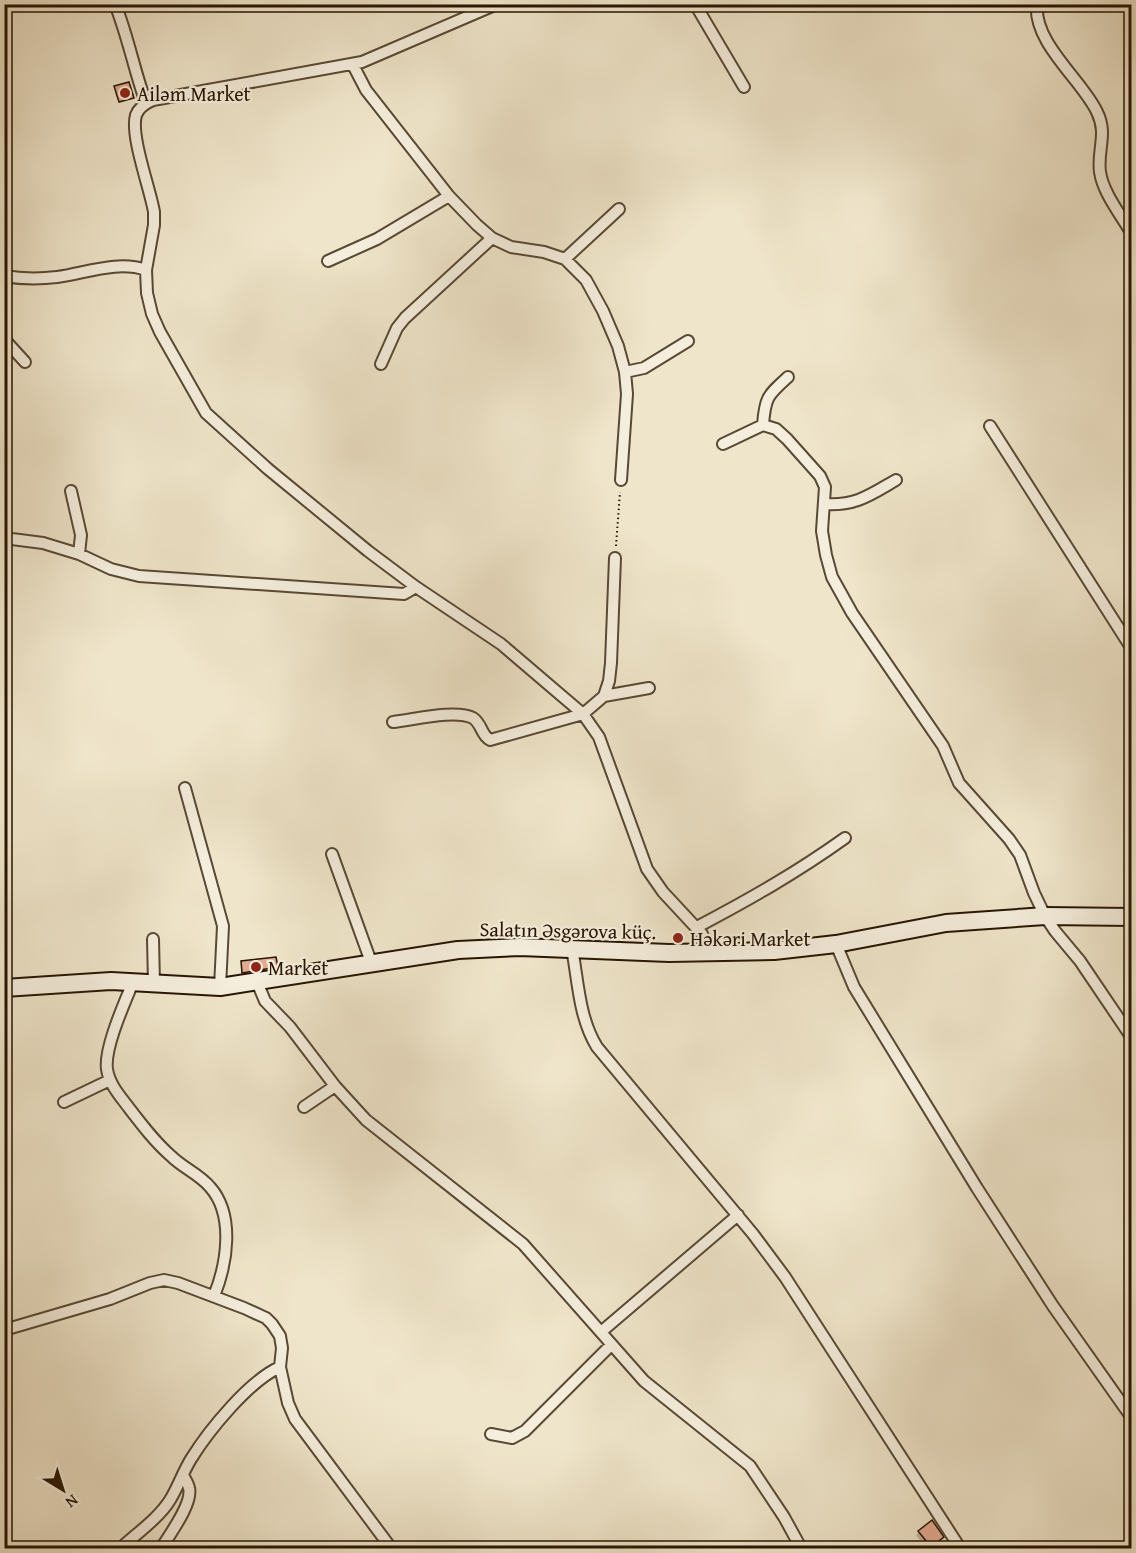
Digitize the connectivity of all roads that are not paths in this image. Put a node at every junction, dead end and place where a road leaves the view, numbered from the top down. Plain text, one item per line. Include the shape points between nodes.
1 (115, 4) edge
2 (497, 4) edge
3 (695, 4) edge
4 (1037, 4) edge
5 (353, 65) junction
6 (744, 87) dead end
7 (146, 102) junction
8 (448, 195) junction
9 (618, 209) dead end
10 (1131, 234) edge
11 (492, 238) junction
12 (565, 259) junction
13 (328, 261) dead end
14 (146, 270) junction
15 (4, 276) edge
16 (4, 339) edge
17 (688, 341) dead end
18 (25, 362) dead end
19 (381, 364) dead end
20 (625, 372) junction
21 (788, 377) dead end
22 (763, 425) junction
23 (990, 426) dead end
24 (723, 444) dead end
25 (621, 480) road end
26 (896, 480) dead end
27 (71, 491) dead end
28 (825, 504) junction
29 (4, 538) edge
30 (79, 554) junction
31 (615, 558) road end
32 (416, 587) junction
33 (1131, 649) edge
34 (649, 688) dead end
35 (604, 696) junction
36 (583, 714) junction
37 (393, 722) dead end
38 (185, 788) dead end
39 (845, 838) dead end
40 (333, 854) dead end
41 (1045, 916) junction
42 (1131, 917) edge
43 (697, 927) junction
44 (153, 939) dead end
45 (836, 944) junction
46 (572, 948) junction
47 (708, 953) junction
48 (370, 962) junction
49 (257, 981) junction
50 (133, 982) junction
51 (154, 982) junction
52 (220, 987) junction
53 (4, 988) edge
54 (1131, 1038) edge
55 (110, 1080) junction
56 (335, 1086) junction
57 (64, 1102) dead end
58 (304, 1107) dead end
59 (738, 1215) junction
60 (214, 1296) junction
61 (4, 1330) edge
62 (601, 1332) junction
63 (611, 1345) junction
64 (279, 1367) junction
65 (1131, 1418) edge
66 (491, 1434) dead end
67 (183, 1475) junction
68 (162, 1547) edge
69 (122, 1548) edge
70 (392, 1548) edge
71 (801, 1548) edge
72 (960, 1548) edge

1 - 7 street
2 - 5 street
3 - 6 street
4 - 10 street via 1036,13 1046,38 1098,113 1103,139 1103,184
5 - 7 street
5 - 8 street via 366,90
7 - 14 street via 137,113 135,124 154,212
8 - 11 street
8 - 13 street via 376,239
9 - 12 street
11 - 12 street via 511,247
11 - 19 street via 405,318
12 - 20 street via 586,280 603,311
14 - 15 street via 122,266 35,279
14 - 32 street via 152,314 206,412 276,476
16 - 18 street
17 - 20 street via 644,369
20 - 25 street
21 - 22 street via 764,402
22 - 24 street
22 - 28 street via 776,429 820,476
23 - 33 street
26 - 28 street via 860,500 843,505
27 - 30 street via 81,535
28 - 41 street via 822,531 832,577 852,613 943,746 958,783 1020,855
29 - 30 street via 44,543
30 - 32 street via 111,569 139,576 404,594
31 - 35 street via 611,663
32 - 36 street via 501,644
34 - 35 street
35 - 36 street
36 - 37 street via 490,740 476,720 464,714
36 - 43 street via 599,737 647,869
38 - 52 street via 223,926
39 - 43 street via 801,869
40 - 48 street
41 - 42 street, Salatın Əsgərova küç.
41 - 45 street, Salatın Əsgərova küç. via 946,923
41 - 54 street
43 - 47 street
44 - 51 street
45 - 47 street, Salatın Əsgərova küç.
45 - 65 street via 854,987 977,1188
46 - 47 street, Salatın Əsgərova küç.
46 - 48 street, Salatın Əsgərova küç. via 459,950
46 - 59 street via 585,1021 597,1047
48 - 49 street, Salatın Əsgərova küç.
49 - 52 street, Salatın Əsgərova küç.
49 - 56 street via 265,1000
50 - 51 street, Salatın Əsgərova küç.
50 - 53 street, Salatın Əsgərova küç.
50 - 55 street via 108,1052 106,1067
51 - 52 street, Salatın Əsgərova küç.
55 - 57 street
55 - 60 street via 153,1139 219,1198 226,1244 225,1262
56 - 58 street
56 - 62 street via 380,1134 523,1244
59 - 62 street
59 - 72 street via 785,1278
60 - 61 street via 164,1280
60 - 64 street via 272,1324 282,1348
62 - 63 street
63 - 66 street via 525,1431 512,1438
63 - 71 street via 660,1396 750,1466
64 - 67 street via 267,1372 248,1390 204,1439
64 - 70 street via 295,1419
67 - 68 street via 189,1496
67 - 69 street via 170,1501

